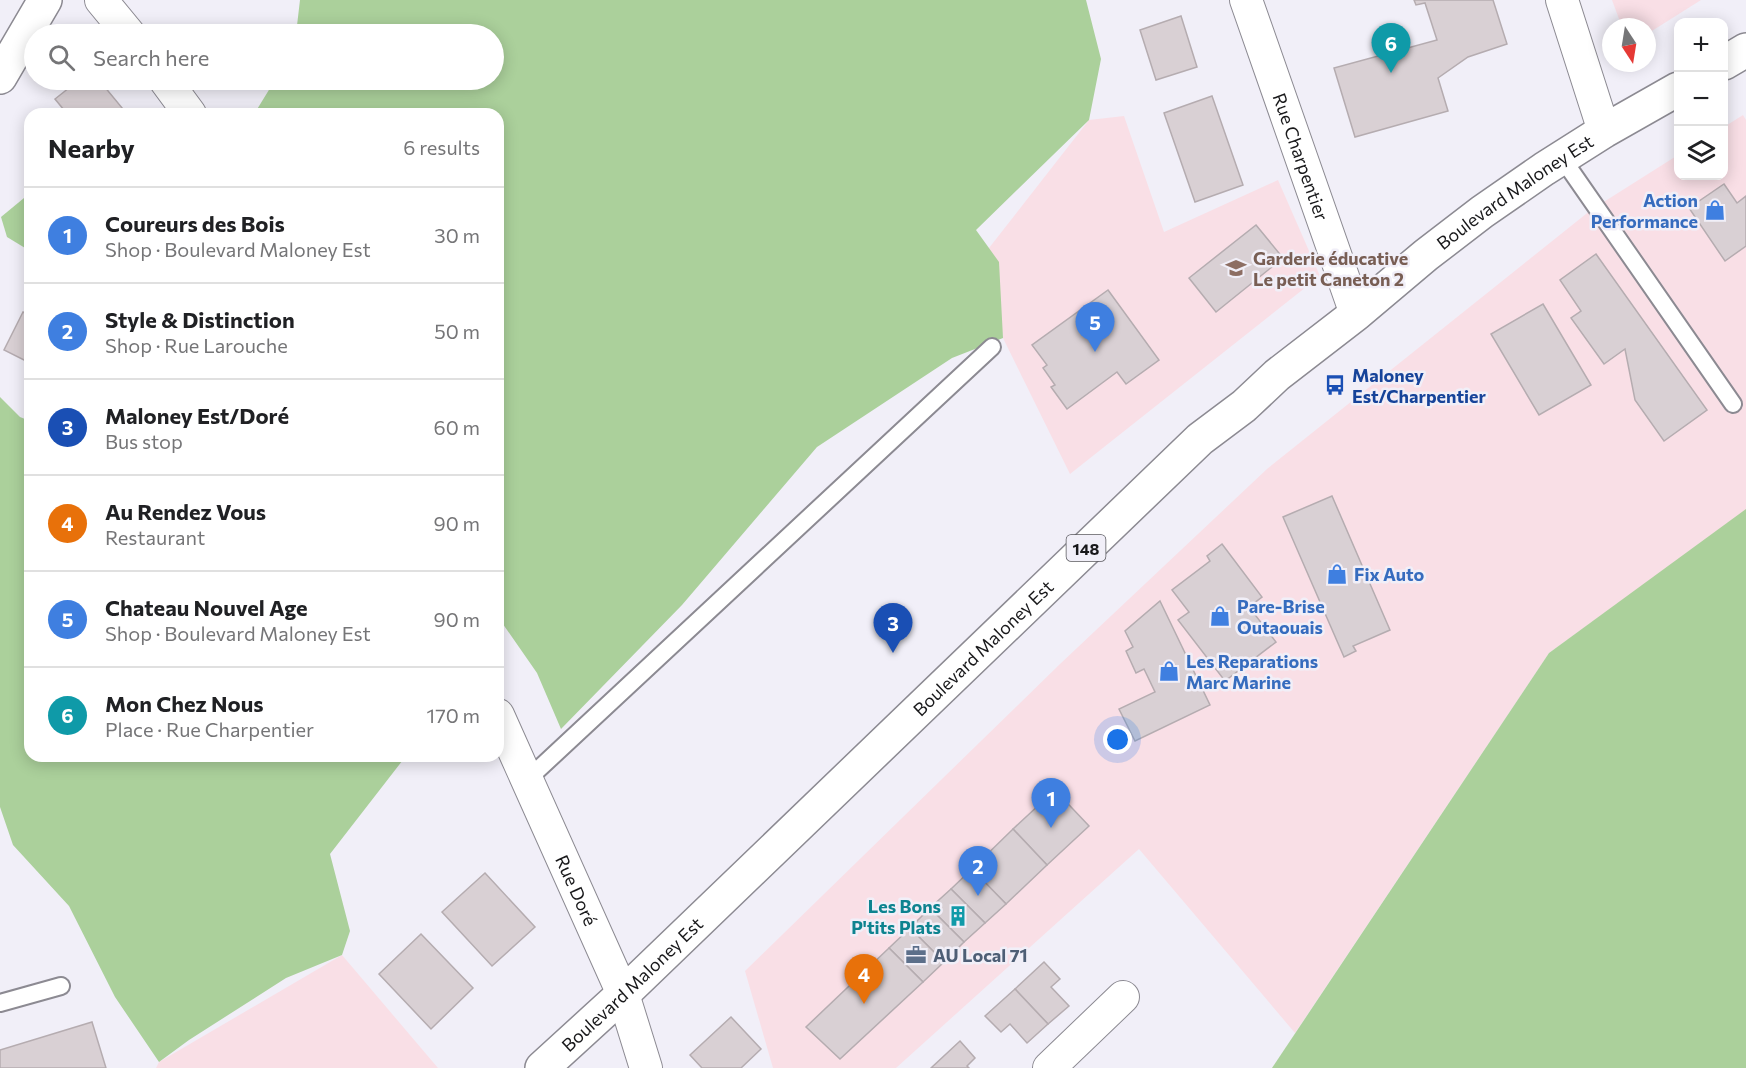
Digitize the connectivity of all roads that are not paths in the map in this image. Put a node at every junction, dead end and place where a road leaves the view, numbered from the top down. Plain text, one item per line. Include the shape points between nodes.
1 (45, 0) edge
2 (100, 0) edge
3 (1246, 0) edge
4 (1562, 0) edge
5 (31, 24) edge
6 (120, 24) edge
7 (24, 36) edge
8 (1746, 50) edge
9 (1728, 61) edge
10 (0, 77) edge
11 (172, 90) edge
12 (1674, 91) edge
13 (186, 108) edge
14 (1604, 130) junction
15 (1562, 158) junction
16 (1356, 314) junction
17 (992, 347) dead end
18 (1733, 404) dead end
19 (504, 728) edge
20 (528, 779) junction
21 (61, 986) dead end
22 (623, 994) junction
23 (1123, 998) dead end
24 (0, 1003) edge
25 (542, 1068) edge
26 (646, 1068) edge
27 (1049, 1068) edge

1 - 5 main road
2 - 6 street
3 - 16 street, Rue Charpentier
4 - 14 street
7 - 10 main road
8 - 9 main road
11 - 13 street
12 - 14 main road, Boulevard Maloney Est / 148
14 - 15 main road, Boulevard Maloney Est / 148
15 - 16 main road, Boulevard Maloney Est / 148 via 1426,255
15 - 18 lane
16 - 22 main road, Boulevard Maloney Est / 148 via 1192,447
17 - 20 lane
19 - 20 street, Rue Doré
20 - 22 street, Rue Doré
21 - 24 lane
22 - 25 main road, Boulevard Maloney Est / 148
22 - 26 street, Rue Doré
23 - 27 street

